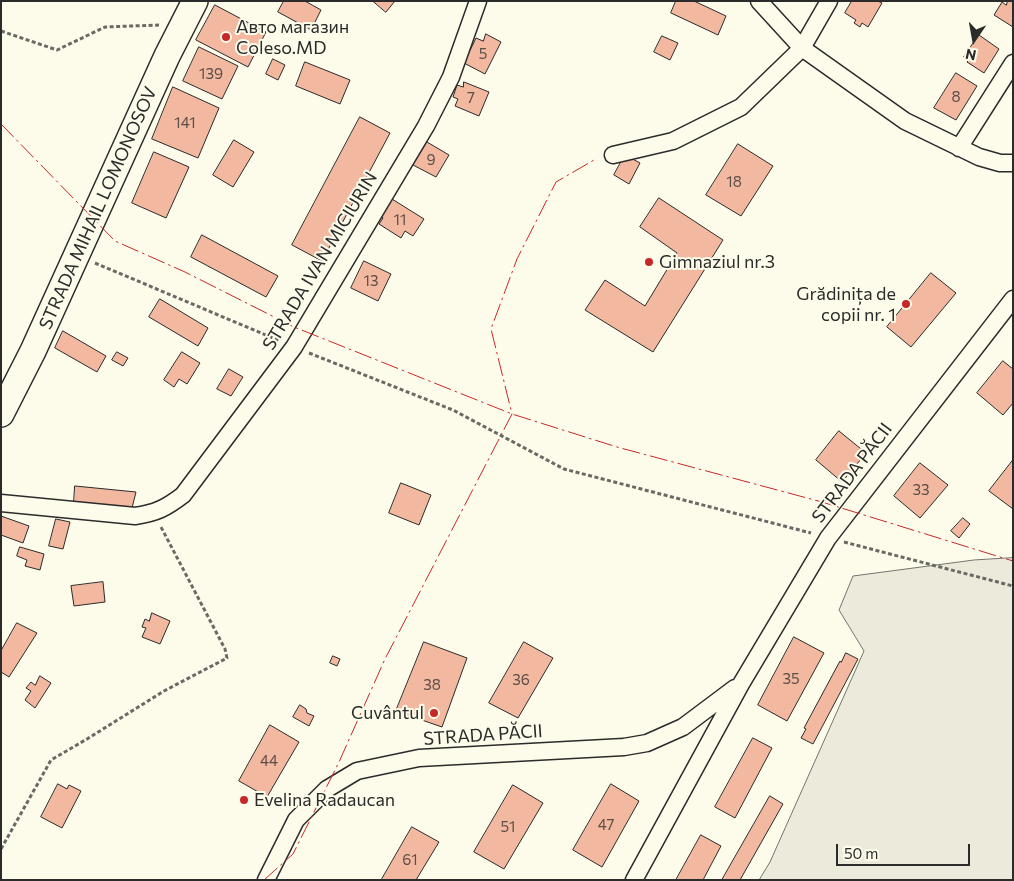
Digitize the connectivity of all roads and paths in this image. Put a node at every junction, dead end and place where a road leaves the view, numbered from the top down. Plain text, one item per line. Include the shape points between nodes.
1 (195, 1) edge
2 (478, 1) edge
3 (759, 1) edge
4 (829, 1) edge
5 (182, 25) junction
6 (1, 32) edge
7 (802, 48) junction
8 (1013, 63) edge
9 (959, 148) junction
10 (613, 155) dead end
11 (1013, 163) edge
12 (76, 255) junction
13 (1013, 299) edge
14 (294, 347) junction
15 (1, 414) edge
16 (1, 503) edge
17 (154, 513) junction
18 (828, 538) junction
19 (1013, 586) edge
20 (741, 684) junction
21 (1, 849) edge
22 (266, 880) edge
23 (634, 880) edge

1 - 5 main road, STRADA MIHAIL LOMONOSOV
2 - 14 street, STRADA IVAN MICIURIN via 451,77 426,126
3 - 7 street
4 - 7 street
5 - 6 path via 105,26 56,50
5 - 12 main road, STRADA MIHAIL LOMONOSOV
7 - 9 street via 905,121
7 - 10 street via 741,107 673,141
8 - 9 street
9 - 11 street via 979,157
12 - 14 path
12 - 15 main road, STRADA MIHAIL LOMONOSOV
13 - 18 street, STRADA PĂCII
14 - 17 street, STRADA IVAN MICIURIN via 183,495
14 - 18 path via 453,410 564,469
16 - 17 street, STRADA IVAN MICIURIN via 135,516
17 - 21 path via 227,658 164,691 51,760
18 - 19 path
18 - 20 street, STRADA PĂCII
20 - 22 street, STRADA PĂCII via 683,727 647,743 419,758 357,771 327,789 296,820
20 - 23 street, STRADA PĂCII

